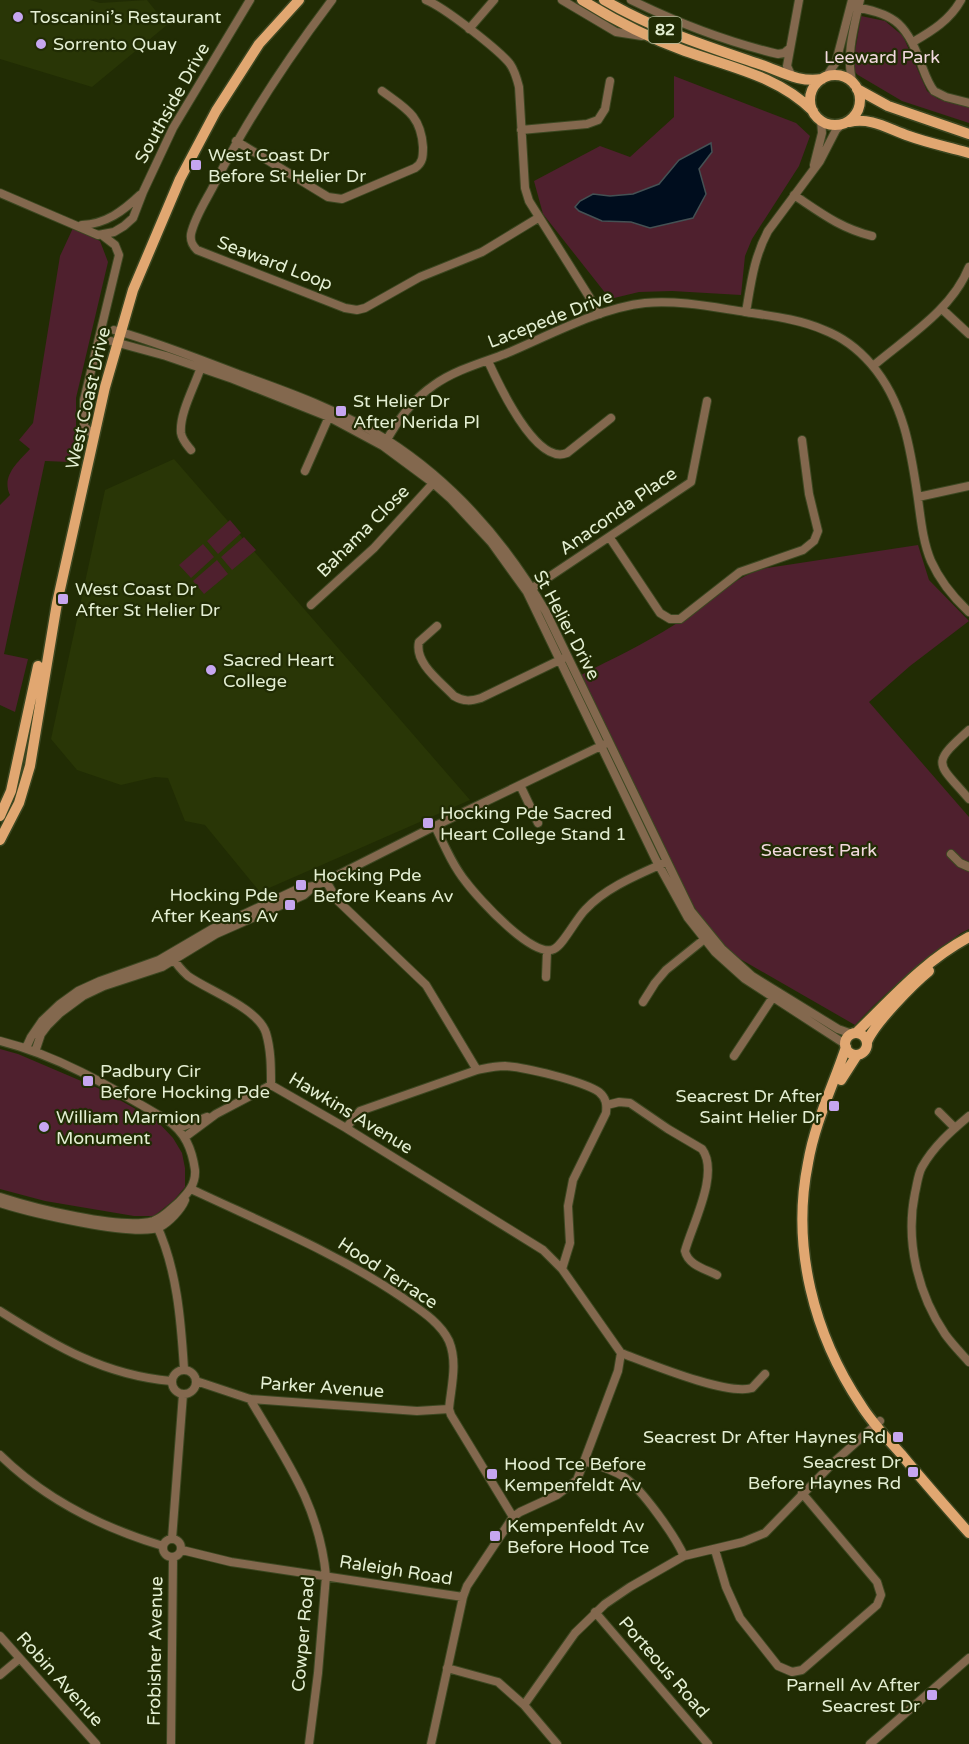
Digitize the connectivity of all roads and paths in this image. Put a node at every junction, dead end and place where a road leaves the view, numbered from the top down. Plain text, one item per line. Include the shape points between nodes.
1 (250, 0) edge
2 (289, 0) edge
3 (299, 0) edge
4 (332, 0) edge
5 (426, 0) edge
6 (494, 0) edge
7 (562, 0) edge
8 (582, 0) edge
9 (604, 0) edge
10 (631, 0) edge
11 (799, 0) edge
12 (961, 0) edge
13 (855, 3) edge
14 (469, 29) junction
15 (655, 38) junction
16 (913, 42) junction
17 (790, 48) junction
18 (792, 77) junction
19 (824, 78) junction
20 (610, 81) dead end
21 (855, 86) junction
22 (382, 91) dead end
23 (969, 103) edge
24 (813, 111) junction
25 (821, 120) junction
26 (844, 123) junction
27 (521, 130) junction
28 (969, 134) edge
29 (236, 141) junction
30 (969, 153) edge
31 (813, 168) junction
32 (142, 192) junction
33 (0, 193) edge
34 (794, 195) junction
35 (538, 218) junction
36 (78, 225) junction
37 (102, 235) junction
38 (872, 236) dead end
39 (969, 267) edge
40 (942, 309) junction
41 (746, 312) junction
42 (600, 314) junction
43 (969, 334) edge
44 (115, 336) junction
45 (488, 361) junction
46 (202, 365) junction
47 (873, 366) junction
48 (707, 401) dead end
49 (331, 414) junction
50 (611, 418) dead end
51 (90, 432) junction
52 (802, 440) dead end
53 (385, 443) junction
54 (191, 450) dead end
55 (305, 471) dead end
56 (435, 481) junction
57 (969, 486) edge
58 (918, 497) junction
59 (609, 538) junction
60 (530, 591) junction
61 (311, 605) dead end
62 (969, 612) edge
63 (437, 626) dead end
64 (563, 658) junction
65 (969, 730) edge
66 (606, 744) junction
67 (520, 785) junction
68 (969, 799) edge
69 (0, 816) edge
70 (538, 823) dead end
71 (435, 826) junction
72 (0, 840) edge
73 (951, 854) dead end
74 (663, 863) junction
75 (969, 867) edge
76 (326, 881) junction
77 (969, 937) edge
78 (707, 938) junction
79 (969, 944) edge
80 (547, 951) junction
81 (172, 957) junction
82 (546, 977) dead end
83 (774, 995) junction
84 (643, 1002) dead end
85 (850, 1040) junction
86 (0, 1041) edge
87 (867, 1042) junction
88 (30, 1050) junction
89 (857, 1055) junction
90 (734, 1056) dead end
91 (477, 1070) junction
92 (271, 1084) junction
93 (605, 1101) junction
94 (939, 1112) dead end
95 (216, 1114) junction
96 (969, 1116) edge
97 (179, 1128) junction
98 (346, 1128) junction
99 (955, 1128) junction
100 (185, 1137) junction
101 (189, 1192) junction
102 (0, 1197) edge
103 (0, 1203) edge
104 (156, 1224) junction
105 (562, 1269) junction
106 (717, 1275) dead end
107 (0, 1311) edge
108 (621, 1353) junction
109 (969, 1362) edge
110 (184, 1369) junction
111 (765, 1374) dead end
112 (171, 1381) junction
113 (196, 1381) junction
114 (183, 1394) junction
115 (250, 1399) junction
116 (449, 1409) junction
117 (878, 1423) junction
118 (0, 1455) edge
119 (584, 1461) junction
120 (802, 1493) junction
121 (513, 1517) junction
122 (968, 1527) edge
123 (172, 1539) junction
124 (163, 1546) junction
125 (182, 1550) junction
126 (715, 1550) junction
127 (684, 1556) junction
128 (173, 1558) junction
129 (326, 1575) junction
130 (463, 1597) junction
131 (595, 1612) junction
132 (0, 1636) edge
133 (969, 1658) edge
134 (19, 1659) junction
135 (447, 1668) junction
136 (0, 1675) edge
137 (524, 1705) junction
138 (96, 1744) edge
139 (171, 1744) edge
140 (309, 1744) edge
141 (431, 1744) edge
142 (557, 1744) edge
143 (708, 1744) edge
144 (870, 1744) edge

1 - 32 street, Southside Drive via 174,128
2 - 44 main road, West Coast Drive via 250,46 172,181 128,284
3 - 44 main road, West Coast Drive via 260,44 210,121 172,196
4 - 29 street, Seaward Loop via 292,52
5 - 14 street
6 - 14 street
7 - 15 street via 616,32
8 - 15 main road, 82
9 - 18 main road, 82 via 689,40
10 - 17 street via 713,35 778,54
11 - 17 street
12 - 16 street via 937,28
13 - 16 street via 893,19
13 - 19 street via 836,62
13 - 21 street via 850,74
14 - 27 street via 510,63 516,74
15 - 24 main road, 82 via 769,80
16 - 23 street via 934,91
17 - 18 street via 787,66
18 - 19 main road, 82
19 - 21 main road, 82 via 841,76
19 - 24 main road via 810,96
20 - 27 street via 605,109 598,120
21 - 26 main road via 860,100 858,110
21 - 28 main road, 82 via 888,106
22 - 29 street via 417,120 422,161 415,168 342,199 328,197
24 - 25 main road, 82
25 - 26 main road via 831,125
25 - 31 street
26 - 30 main road via 870,121
26 - 31 street
27 - 35 street via 525,188
29 - 35 street, Seaward Loop via 194,223 192,245 202,253 350,309 365,308 420,277 482,252
31 - 34 street
32 - 36 street, Southside Drive via 112,218
32 - 37 street, Southside Drive via 133,218 114,232
33 - 36 street
34 - 38 street via 836,224
34 - 41 street via 759,250
35 - 42 street
36 - 37 street
37 - 51 street via 120,255 84,400 84,426
39 - 40 street
40 - 43 street
40 - 47 street
41 - 42 street, Lacepede Drive via 666,302 643,303
41 - 47 street, Lacepede Drive via 787,318 822,329 852,346
42 - 45 street, Lacepede Drive
44 - 46 street, St Helier Drive
44 - 51 main road, West Coast Drive
44 - 72 main road, West Coast Drive via 57,603 30,766 19,803
45 - 50 street via 511,408 547,452 567,453
45 - 53 street, Lacepede Drive via 450,375 421,394 400,417
46 - 49 street, St Helier Drive
46 - 54 street via 181,432
47 - 58 street, Lacepede Drive via 900,411
48 - 59 street, Anaconda Place via 691,482
49 - 53 street, St Helier Drive
49 - 55 street
51 - 69 main road, West Coast Drive via 19,759
52 - 59 street via 818,531 814,541 804,550 740,573 680,619 660,613
53 - 56 street, St Helier Drive
56 - 60 street, St Helier Drive via 488,528
56 - 61 street, Bahama Close via 374,548
57 - 58 street
58 - 62 street, Lacepede Drive via 924,540 932,562
59 - 60 street, Anaconda Place
60 - 64 street, St Helier Drive
63 - 64 street via 419,642 417,652 459,699 481,698
64 - 66 street, St Helier Drive
65 - 68 street via 946,751 942,760 944,770
66 - 67 street
66 - 74 street, St Helier Drive
67 - 70 street
67 - 71 street
71 - 76 street
71 - 80 street via 465,882 513,932
73 - 75 street
74 - 78 street, St Helier Drive
74 - 80 street via 594,901 576,919 562,942
76 - 81 street via 300,888 212,929
76 - 91 street via 337,900 426,985
77 - 85 main road via 911,978
78 - 83 street, St Helier Drive via 729,966
78 - 84 street via 660,977
79 - 87 main road via 924,975 881,1020
80 - 82 street
81 - 88 street via 162,967 104,986 70,1004
81 - 92 street, Hawkins Avenue via 190,977 261,1024 270,1052
83 - 85 street, St Helier Drive
83 - 90 street
85 - 87 main road via 864,1037
85 - 89 main road via 850,1053
85 - 117 main road via 817,1124 807,1164 803,1243 814,1304 827,1344 850,1389
86 - 88 street
87 - 89 main road
88 - 97 street via 110,1087
89 - 117 main road via 841,1080 818,1144 809,1198 810,1248 816,1287 834,1344
91 - 93 street via 520,1068 593,1089
91 - 98 street via 360,1111
92 - 95 street
92 - 98 street, Hawkins Avenue
93 - 105 street via 606,1113 573,1180 568,1206 570,1243
93 - 106 street via 630,1103 706,1154 708,1171 699,1213 685,1251 693,1264
94 - 99 street
95 - 97 street
95 - 100 street
96 - 99 street
97 - 100 street
98 - 105 street, Hawkins Avenue via 543,1250
99 - 109 street via 921,1169 910,1235 930,1309
100 - 101 street via 195,1169
101 - 104 street
101 - 116 street, Hood Terrace via 340,1259 424,1312 443,1332 452,1350 454,1371
102 - 104 street via 45,1210
103 - 104 street via 45,1216 100,1225 135,1229
104 - 110 street via 180,1307
105 - 108 street, Hawkins Avenue
107 - 112 street via 96,1364 146,1379
108 - 111 street via 737,1389 752,1388
108 - 119 street
110 - 112 street via 174,1373
110 - 113 street
112 - 114 street via 175,1391
113 - 114 street via 193,1389
113 - 115 street, Parker Avenue
114 - 123 street
115 - 116 street, Parker Avenue via 417,1411
115 - 129 street, Cowper Road via 299,1483 319,1531
116 - 121 street
117 - 120 street
117 - 122 main road
118 - 124 street via 69,1507 111,1528
119 - 121 street via 577,1480 566,1490
119 - 127 street via 615,1472 632,1484
120 - 126 street via 765,1533
120 - 126 street via 878,1582 881,1595 877,1605 802,1670 792,1672 778,1666 740,1618
121 - 130 street
123 - 124 street
123 - 125 street via 180,1542
124 - 128 street via 165,1555
125 - 128 street
125 - 129 street, Raleigh Road via 231,1562
126 - 127 street
127 - 131 street
128 - 139 street, Frobisher Avenue
129 - 130 street, Raleigh Road
129 - 140 street, Cowper Road
130 - 135 street
131 - 137 street via 575,1633
131 - 143 street, Porteous Road
132 - 134 street, Robin Avenue
133 - 144 street
134 - 136 street
134 - 138 street, Robin Avenue
135 - 137 street via 498,1682
135 - 141 street
137 - 142 street

